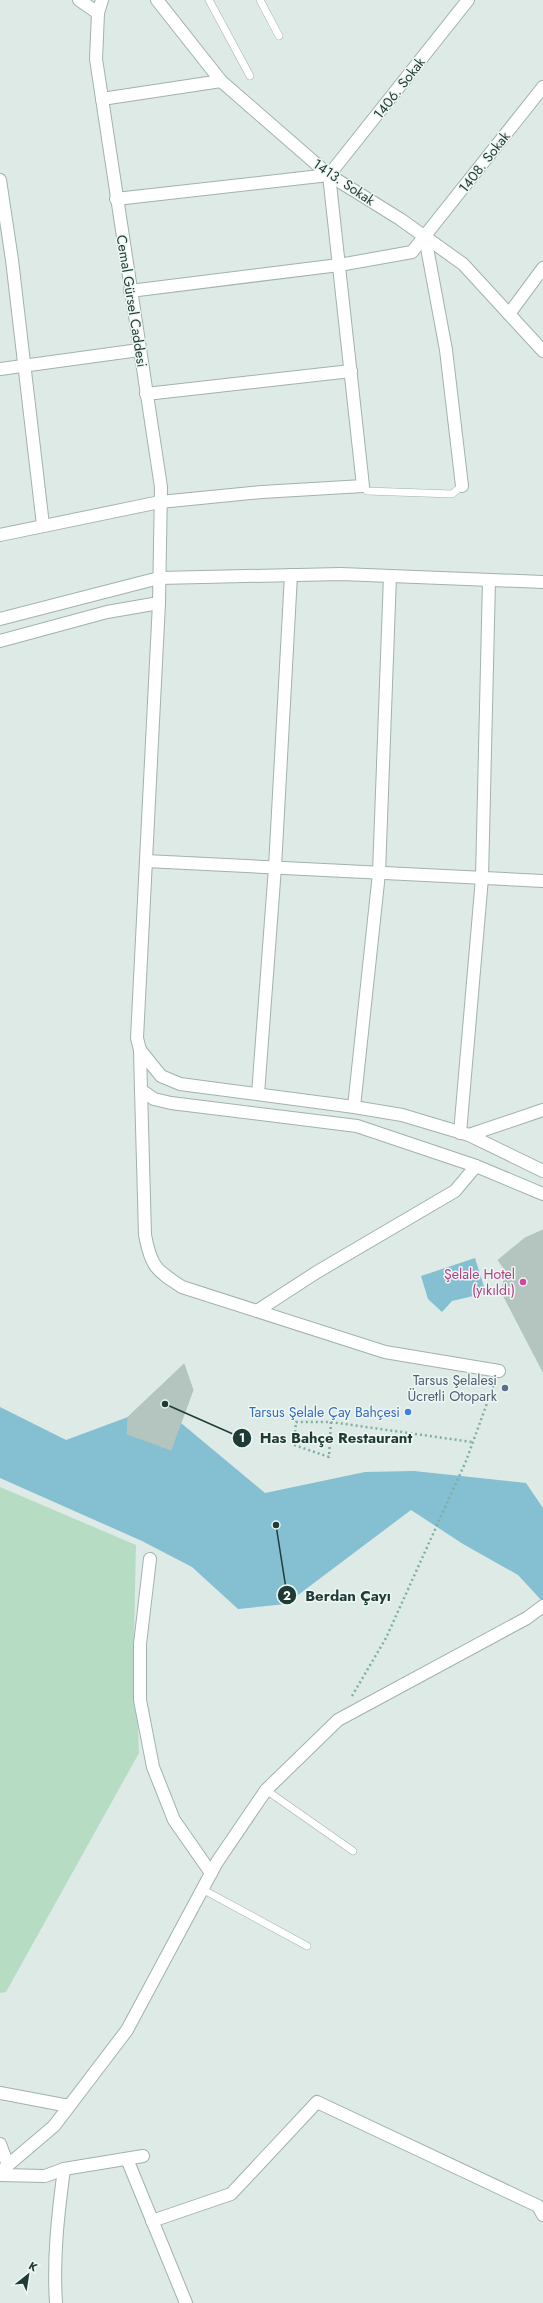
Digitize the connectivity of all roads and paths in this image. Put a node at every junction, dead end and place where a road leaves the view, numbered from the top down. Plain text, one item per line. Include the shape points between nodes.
1 (79, 0) edge
2 (102, 0) edge
3 (157, 0) edge
4 (209, 0) edge
5 (260, 0) edge
6 (468, 0) edge
7 (98, 13) junction
8 (279, 36) dead end
9 (250, 76) dead end
10 (221, 81) junction
11 (543, 87) edge
12 (102, 99) junction
13 (329, 175) junction
14 (0, 180) edge
15 (116, 198) junction
16 (425, 237) junction
17 (339, 265) junction
18 (543, 268) edge
19 (130, 291) junction
20 (509, 314) junction
21 (139, 350) junction
22 (543, 351) edge
23 (24, 366) junction
24 (0, 369) edge
25 (351, 371) junction
26 (146, 394) junction
27 (363, 486) junction
28 (462, 486) joint
29 (160, 502) junction
30 (43, 525) junction
31 (0, 535) edge
32 (290, 575) junction
33 (390, 576) junction
34 (159, 578) junction
35 (489, 580) junction
36 (543, 582) edge
37 (159, 603) junction
38 (0, 619) edge
39 (0, 641) edge
40 (146, 861) junction
41 (275, 867) junction
42 (379, 873) junction
43 (482, 878) junction
44 (543, 881) edge
45 (140, 1050) junction
46 (141, 1090) junction
47 (258, 1094) junction
48 (354, 1107) junction
49 (543, 1110) edge
50 (464, 1134) junction
51 (476, 1166) junction
52 (543, 1170) edge
53 (543, 1194) edge
54 (257, 1311) junction
55 (499, 1370) joint
56 (331, 1422) junction
57 (472, 1442) junction
58 (150, 1559) dead end
59 (543, 1606) edge
60 (350, 1700) dead end
61 (266, 1790) junction
62 (353, 1851) dead end
63 (210, 1873) junction
64 (202, 1889) junction
65 (307, 1946) dead end
66 (0, 2093) edge
67 (69, 2106) junction
68 (0, 2144) edge
69 (142, 2156) dead end
70 (127, 2159) junction
71 (4, 2168) edge
72 (64, 2170) junction
73 (0, 2175) edge
74 (543, 2215) edge
75 (152, 2221) junction
76 (56, 2303) edge
77 (186, 2303) edge

1 - 7 street
2 - 7 street, Cemal Gürsel Caddesi
3 - 10 street, 1413. Sokak
4 - 9 lane
5 - 8 lane
6 - 13 street, 1406. Sokak
7 - 12 street, Cemal Gürsel Caddesi via 96,59
10 - 12 street
10 - 13 street, 1413. Sokak
11 - 16 street, 1408. Sokak
12 - 15 street, Cemal Gürsel Caddesi
13 - 15 street
13 - 16 street, 1413. Sokak
13 - 17 street
14 - 23 street
15 - 19 street, Cemal Gürsel Caddesi
16 - 17 street, 1408. Sokak via 412,252
16 - 20 street, 1413. Sokak via 463,264
16 - 28 street via 446,350
17 - 19 street, 1408. Sokak
17 - 25 street
18 - 20 street
19 - 21 street, Cemal Gürsel Caddesi
20 - 22 street, 1413. Sokak
21 - 23 street
21 - 26 street, Cemal Gürsel Caddesi
23 - 24 street
23 - 30 street
25 - 26 street
25 - 27 street
26 - 29 street, Cemal Gürsel Caddesi
27 - 28 lane via 367,490 452,494
27 - 29 street
29 - 30 street
29 - 34 street, Cemal Gürsel Caddesi
30 - 31 street
32 - 33 street
32 - 34 street
32 - 41 street
33 - 35 street
33 - 42 street
34 - 37 street, Cemal Gürsel Caddesi
34 - 38 street
35 - 36 street
35 - 43 street
37 - 39 street via 107,612
37 - 40 street, Cemal Gürsel Caddesi
40 - 41 street
40 - 45 street, Cemal Gürsel Caddesi via 137,1038
41 - 42 street
41 - 47 street
42 - 43 street
42 - 48 street
43 - 44 street
43 - 50 street
45 - 46 street, Cemal Gürsel Caddesi
45 - 47 street via 161,1076 180,1084
46 - 51 street via 171,1104 357,1126
46 - 54 street, Cemal Gürsel Caddesi via 145,1235 148,1253 156,1270 182,1287
47 - 48 street
48 - 50 street via 402,1115
49 - 50 street
50 - 52 street
51 - 53 street
51 - 54 street via 455,1191 317,1272
54 - 55 street, Cemal Gürsel Caddesi via 385,1352
55 - 57 path
56 - 56 path via 296,1422 294,1445 329,1457
56 - 57 path
57 - 60 path via 466,1461 386,1638
58 - 63 street via 140,1644 140,1700 153,1767 174,1820
59 - 61 street via 526,1618 338,1720
61 - 62 lane
61 - 63 street
63 - 64 street
64 - 65 lane
64 - 67 street via 127,2030
66 - 67 street
67 - 71 street via 54,2126
68 - 71 street
69 - 70 street
70 - 72 street
70 - 75 street
72 - 73 street via 45,2176
72 - 76 street via 56,2232
74 - 75 street via 538,2206 317,2102 231,2194
75 - 77 street

